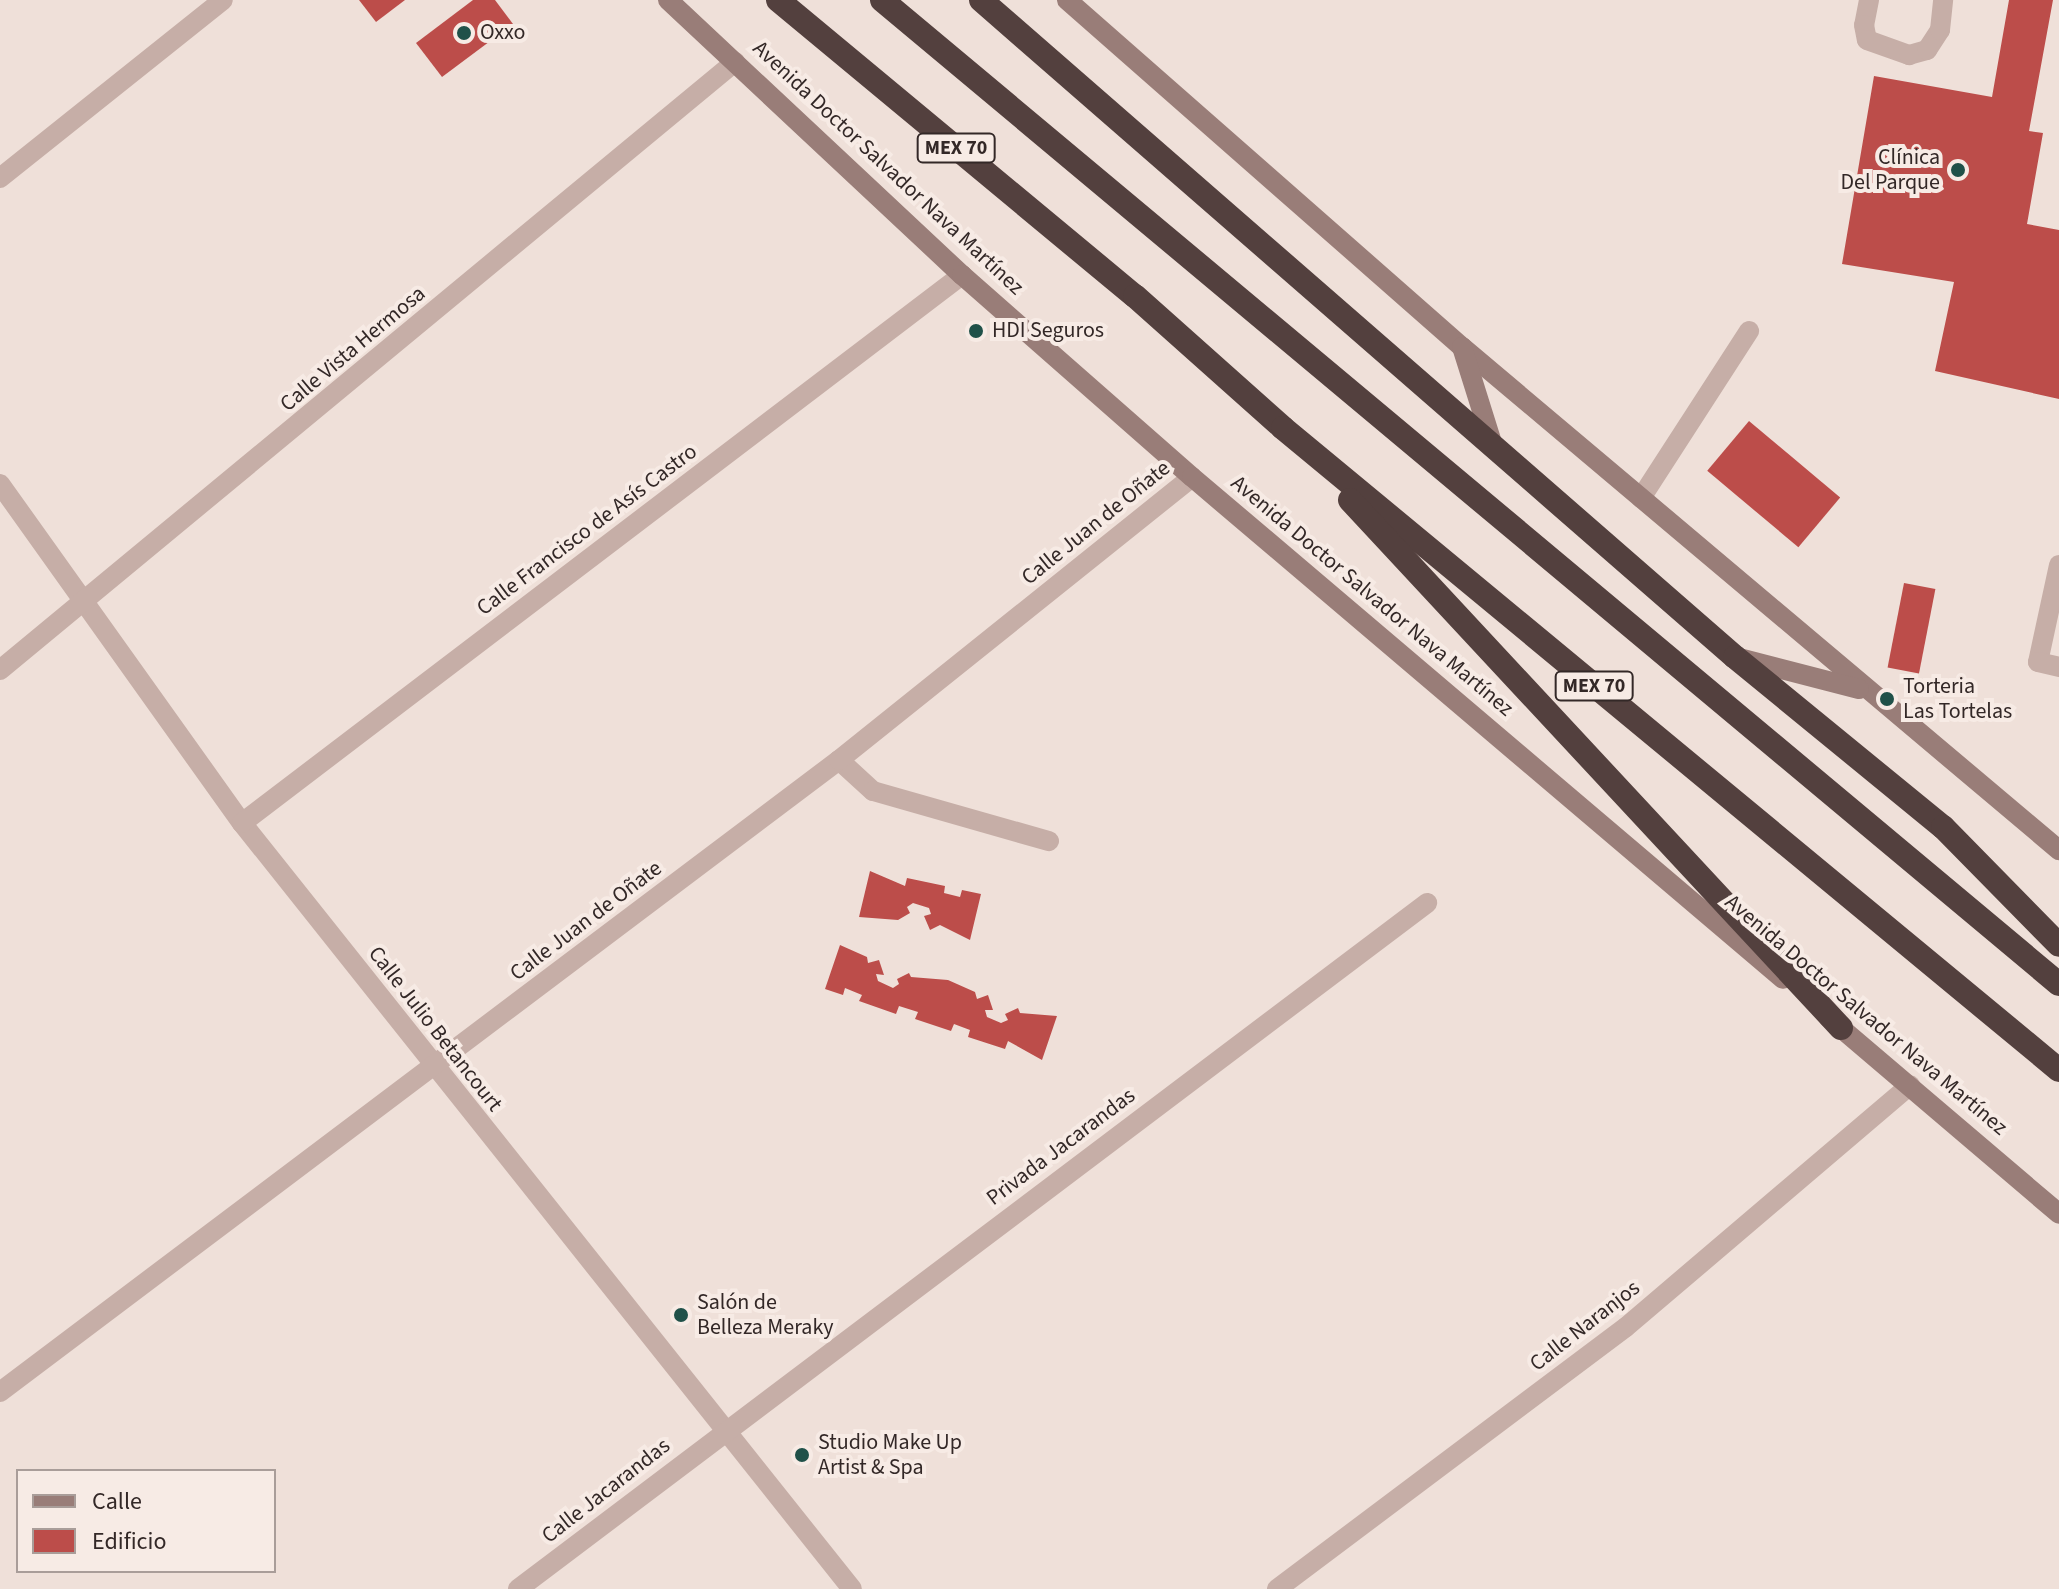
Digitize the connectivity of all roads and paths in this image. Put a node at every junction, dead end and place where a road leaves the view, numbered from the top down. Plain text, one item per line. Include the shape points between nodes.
1 (223, 0) edge
2 (778, 0) edge
3 (882, 0) edge
4 (972, 0) edge
5 (981, 0) edge
6 (1067, 0) edge
7 (1869, 0) edge
8 (1943, 0) edge
9 (670, 1) edge
10 (1009, 25) junction
11 (735, 62) junction
12 (0, 178) edge
13 (962, 275) junction
14 (1749, 331) dead end
15 (1462, 347) junction
16 (1283, 428) junction
17 (1492, 443) junction
18 (1192, 477) junction
19 (0, 484) edge
20 (1641, 498) junction
21 (2059, 565) edge
22 (88, 602) junction
23 (1735, 657) junction
24 (2059, 667) edge
25 (0, 670) edge
26 (1867, 691) junction
27 (839, 760) junction
28 (242, 823) junction
29 (1049, 841) dead end
30 (2059, 850) edge
31 (1427, 903) dead end
32 (2059, 945) edge
33 (2059, 984) edge
34 (1841, 1028) junction
35 (434, 1066) junction
36 (2059, 1070) edge
37 (1910, 1085) junction
38 (2059, 1214) edge
39 (0, 1392) edge
40 (723, 1430) junction
41 (518, 1589) edge
42 (852, 1589) edge
43 (1277, 1589) edge

1 - 12 street
2 - 16 highway, MEX 70 via 1135,296
3 - 33 highway, MEX 70
4 - 10 main road
5 - 10 highway
6 - 15 main road
7 - 8 street via 1867,40 1909,55 1927,50 1940,30
9 - 11 main road, Avenida Doctor Salvador Nava Martínez
10 - 17 highway
11 - 13 main road, Avenida Doctor Salvador Nava Martínez
11 - 22 street, Calle Vista Hermosa
13 - 18 main road, Avenida Doctor Salvador Nava Martínez
13 - 28 street, Calle Francisco de Asís Castro
14 - 20 street
15 - 17 main road
15 - 20 main road
16 - 34 highway
16 - 36 highway, MEX 70
17 - 23 highway
18 - 27 street, Calle Juan de Oñate
18 - 34 main road, Avenida Doctor Salvador Nava Martínez
19 - 22 street, Calle Julio Betancourt
20 - 26 main road
21 - 24 street via 2038,662
22 - 25 street, Calle Vista Hermosa
22 - 28 street, Calle Julio Betancourt
23 - 26 main road
23 - 32 highway via 1943,827
26 - 30 main road
27 - 29 street via 873,791
27 - 35 street, Calle Juan de Oñate
28 - 35 street, Calle Julio Betancourt
31 - 40 street, Privada Jacarandas
34 - 37 main road, Avenida Doctor Salvador Nava Martínez
35 - 39 street, Calle Juan de Oñate
35 - 40 street, Calle Julio Betancourt
37 - 38 main road, Avenida Doctor Salvador Nava Martínez
37 - 43 street, Calle Naranjos via 1626,1327
40 - 41 street, Calle Jacarandas
40 - 42 street, Calle Julio Betancourt

